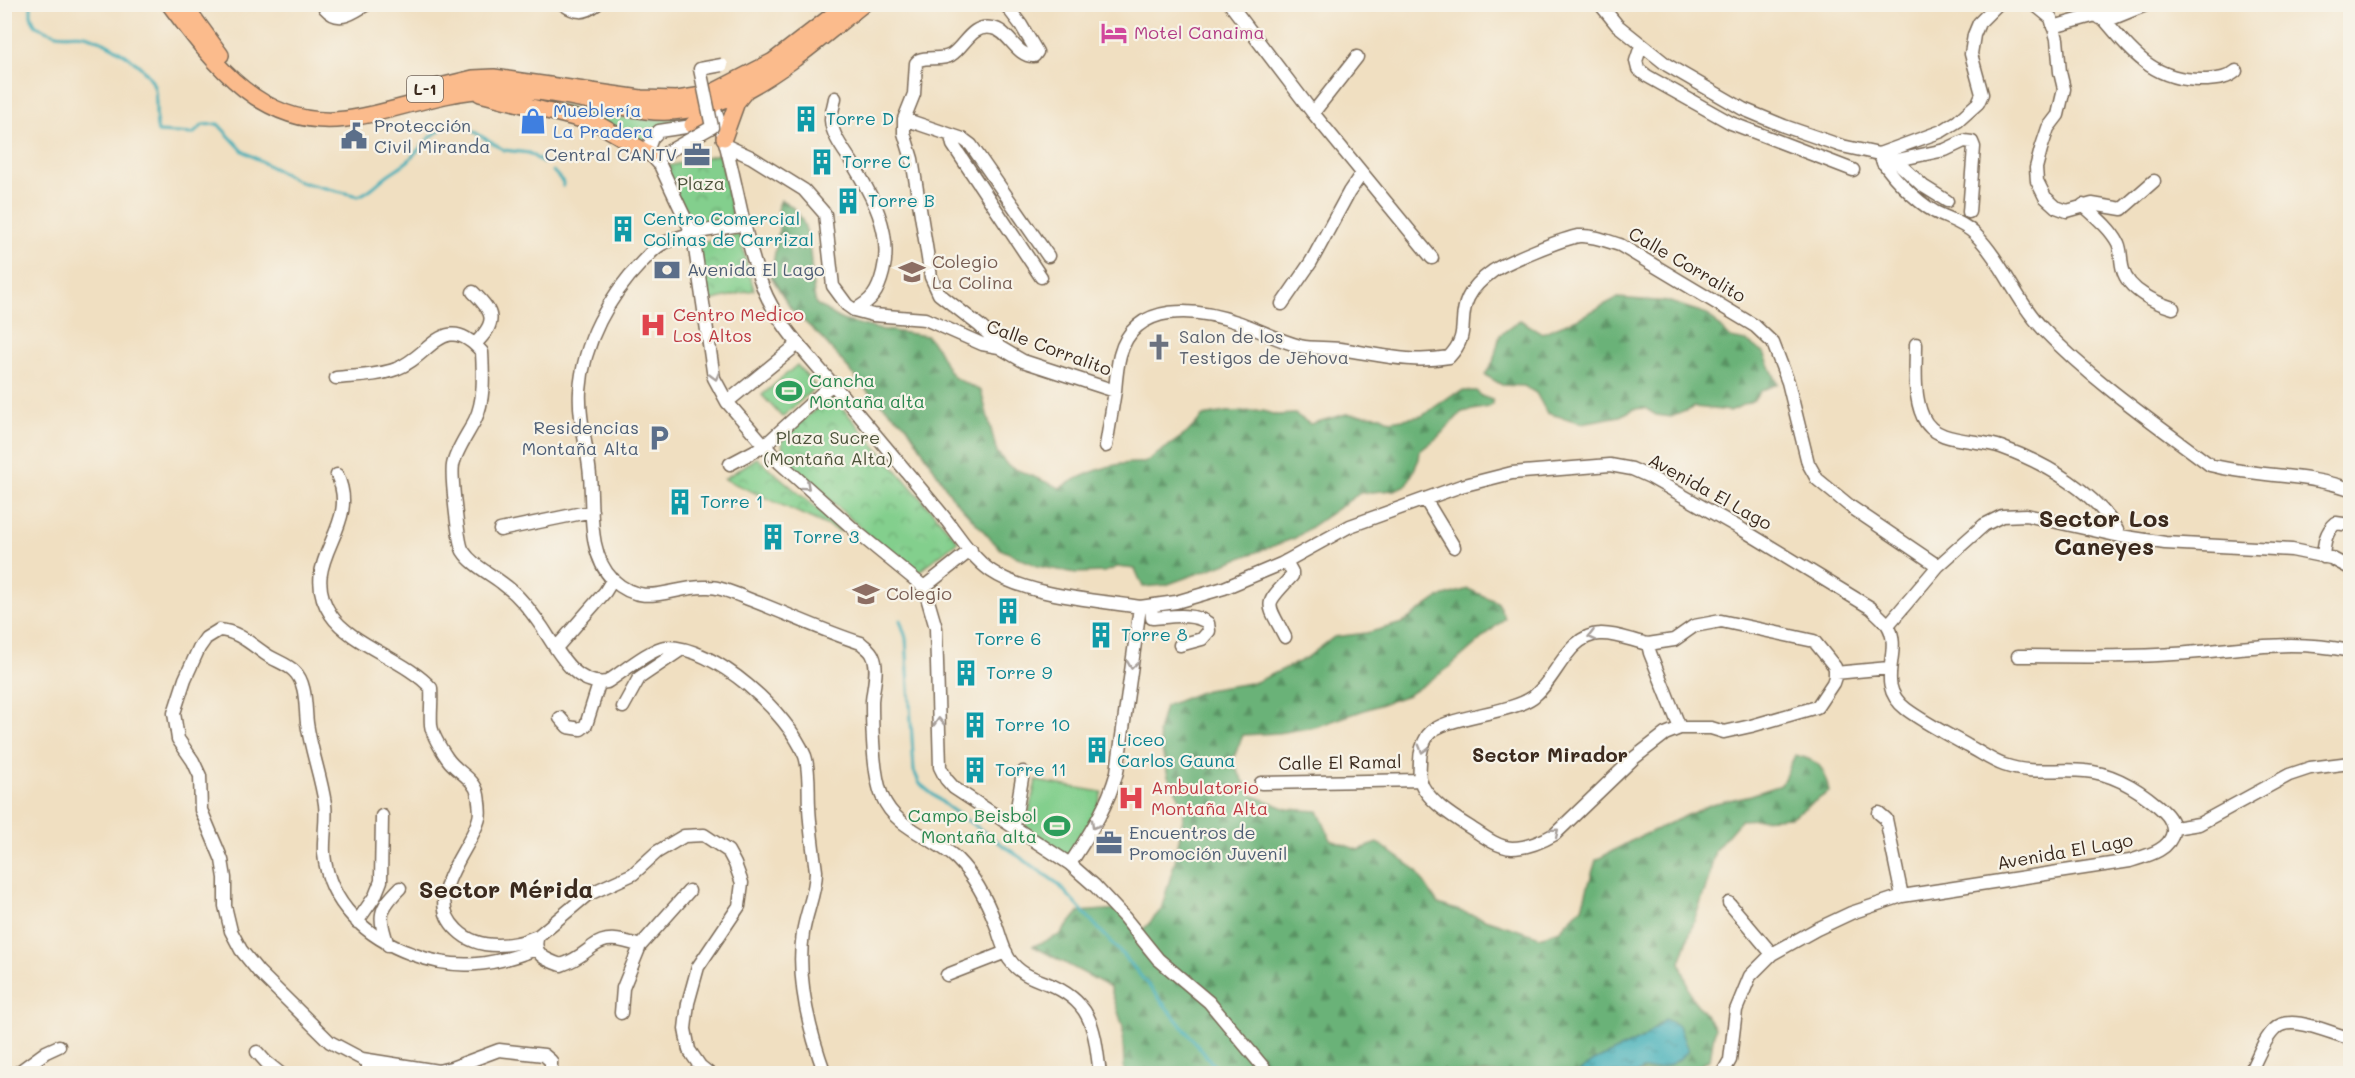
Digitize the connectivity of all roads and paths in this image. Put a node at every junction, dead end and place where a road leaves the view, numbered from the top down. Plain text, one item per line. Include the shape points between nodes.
1 (169, 4) edge
2 (184, 4) edge
3 (326, 4) edge
4 (367, 4) edge
5 (563, 4) edge
6 (597, 4) edge
7 (847, 4) edge
8 (864, 4) edge
9 (1005, 4) edge
10 (1230, 4) edge
11 (1600, 4) edge
12 (1998, 4) edge
13 (2034, 4) edge
14 (2122, 4) edge
15 (2148, 4) edge
16 (2098, 17) junction
17 (2053, 27) junction
18 (1641, 46) junction
19 (1357, 57) dead end
20 (722, 65) dead end
21 (2236, 71) dead end
22 (743, 85) junction
23 (471, 91) junction
24 (835, 98) dead end
25 (711, 100) junction
26 (1313, 113) junction
27 (904, 119) junction
28 (692, 125) junction
29 (951, 136) junction
30 (725, 142) junction
31 (657, 154) junction
32 (1886, 159) junction
33 (1853, 171) dead end
34 (1362, 173) junction
35 (2154, 181) dead end
36 (1947, 201) dead end
37 (2083, 206) junction
38 (1969, 212) dead end
39 (746, 224) junction
40 (693, 235) junction
41 (1048, 256) dead end
42 (1432, 258) dead end
43 (1041, 277) dead end
44 (473, 292) dead end
45 (1282, 304) dead end
46 (2173, 309) dead end
47 (854, 310) junction
48 (475, 344) junction
49 (798, 344) junction
50 (1916, 344) dead end
51 (999, 347) junction
52 (336, 378) dead end
53 (832, 384) junction
54 (1115, 391) junction
55 (727, 402) junction
56 (764, 446) junction
57 (1106, 446) dead end
58 (730, 464) dead end
59 (337, 475) dead end
60 (2350, 489) edge
61 (1425, 499) junction
62 (592, 511) junction
63 (2350, 525) edge
64 (500, 530) dead end
65 (2120, 536) junction
66 (1454, 547) dead end
67 (971, 550) junction
68 (2323, 557) junction
69 (1286, 561) junction
70 (1938, 566) junction
71 (2350, 568) edge
72 (613, 579) junction
73 (924, 587) junction
74 (1146, 607) junction
75 (1888, 625) junction
76 (1285, 637) dead end
77 (1648, 644) junction
78 (1180, 645) dead end
79 (556, 648) junction
80 (682, 649) junction
81 (2350, 651) edge
82 (2018, 656) dead end
83 (1889, 668) junction
84 (1836, 673) junction
85 (598, 684) junction
86 (622, 707) dead end
87 (560, 718) dead end
88 (1680, 729) junction
89 (2350, 763) edge
90 (1023, 772) dead end
91 (1420, 780) junction
92 (1261, 783) dead end
93 (1879, 813) dead end
94 (382, 816) dead end
95 (1014, 826) junction
96 (2174, 828) junction
97 (1070, 864) junction
98 (400, 888) dead end
99 (689, 891) dead end
100 (1902, 896) junction
101 (1729, 903) dead end
102 (357, 922) junction
103 (538, 936) junction
104 (388, 945) junction
105 (640, 946) junction
106 (536, 949) junction
107 (1006, 952) junction
108 (1772, 954) junction
109 (947, 975) dead end
110 (621, 1013) dead end
111 (2350, 1038) edge
112 (59, 1046) dead end
113 (257, 1052) dead end
114 (368, 1067) edge
115 (16, 1074) edge
116 (281, 1074) edge
117 (551, 1074) edge
118 (710, 1074) edge
119 (825, 1074) edge
120 (1100, 1074) edge
121 (1269, 1074) edge
122 (1722, 1074) edge
123 (1966, 1074) edge
124 (1975, 1074) edge
125 (2249, 1074) edge

1 - 23 main road, L-1 via 208,57 235,83 284,111 306,118 346,119
2 - 25 main road, L-1 via 218,52 241,75 266,93 307,109 340,109 453,82 494,77 641,98
3 - 4 street via 331,15 338,17
5 - 6 street via 581,12
7 - 22 main road, L-1
8 - 22 main road, L-1 via 780,70
9 - 27 street via 1022,25 1037,52 1034,56 1024,54 1000,30 987,27 969,36 950,56 916,63 914,94
10 - 26 street
11 - 18 street
12 - 32 street via 1974,34 1971,54 1982,94 1978,103 1942,131
13 - 17 street via 2051,18
14 - 16 street
15 - 16 street via 2111,19
16 - 17 street
16 - 21 street via 2151,68 2192,81 2229,77
17 - 37 street via 2064,89 2058,115 2048,128 2041,149 2037,181 2056,207 2067,211
18 - 32 street via 1743,109
18 - 33 street via 1636,61 1638,69 1647,76 1731,123
19 - 26 street
20 - 31 street, bridge via 700,69 712,127
22 - 25 main road, L-1
22 - 30 main road, L-1
23 - 25 main road, L-1 via 520,91 649,111 693,110
23 - 31 main road via 598,124
24 - 47 street via 831,121 881,218 886,258 872,300
25 - 28 main road
25 - 30 street, Avenida El Lago
26 - 34 street
27 - 29 street
27 - 51 street via 931,277 939,294 974,320
28 - 30 street via 708,127
28 - 31 street via 659,131 652,138
29 - 41 street via 971,144
29 - 43 street via 953,145
30 - 39 street, Avenida El Lago
30 - 47 street via 804,190 825,214 833,286
31 - 40 street
32 - 36 street
32 - 38 street via 1922,156 1964,141 1972,142
32 - 60 street via 1908,190 1933,211 1965,225 1975,234 2043,329 2081,365 2210,465 2304,477
34 - 42 street
34 - 45 street
35 - 37 street via 2122,209
37 - 46 street via 2117,242 2124,276 2158,304
39 - 40 street
39 - 49 street, Avenida El Lago via 762,285
40 -> 55 street via 714,378
40 - 62 street via 660,245 639,265 609,303 592,341 580,393
44 - 48 street via 492,315 486,334
47 - 51 street, Calle Corralito via 925,319 982,344
48 - 52 street via 449,334 440,336 396,369
48 - 79 street via 482,352 482,393 476,417 453,466 462,549 527,605
49 - 53 street, Avenida El Lago
49 - 55 street
50 - 65 street via 1917,394 1923,418 1933,429 1973,443 1999,446 2066,480 2101,507
51 - 54 street, Calle Corralito via 1023,361
53 - 56 street
53 - 67 street, Avenida El Lago
54 - 57 street
54 - 70 street, Calle Corralito via 1120,354 1132,331 1139,323 1167,313 1218,316 1307,347 1410,361 1449,357 1459,347 1463,335 1467,300 1475,287 1495,270 1578,236 1601,239 1620,245 1744,318 1773,343 1788,382 1808,463 1817,478 1851,507
55 - 56 street
56 - 58 street
56 -> 73 street via 859,534
59 - 103 street via 344,505 320,568 325,605 339,625 431,688 432,731 447,758 470,779 478,793 480,816 447,884 449,919 464,937 487,945 519,943
61 - 66 street
61 - 69 street, Avenida El Lago via 1350,526
61 - 75 street, Avenida El Lago via 1512,473 1610,465 1632,469 1753,536 1871,608
62 - 64 street
62 - 72 street via 599,556
63 - 68 street via 2336,523 2331,527
65 - 68 street via 2165,543 2292,550
65 - 70 street via 2026,515 2002,516 1984,525
67 - 73 street
67 - 74 street, Avenida El Lago via 992,571 1029,589
68 - 71 street
69 - 74 street, Avenida El Lago via 1224,588
69 - 76 street via 1292,576 1269,606
70 - 75 street
72 - 79 street
72 - 107 street via 632,591 652,596 685,587 710,587 769,606 861,643 869,650 875,667 872,703 876,775 881,794 887,807 908,827 955,857 969,871 988,903
95 -> 73 street via 954,788 940,767 936,628
74 - 78 street via 1152,618 1190,616 1208,623 1209,631 1202,639
74 -> 97 street via 1110,797
75 - 83 street via 1892,647
77 - 84 street via 1674,640 1695,626 1721,621 1814,641 1835,666
77 - 88 street
77 -> 91 street via 1599,633 1585,637 1529,700 1493,714 1435,728 1420,754
79 - 85 street via 561,659
80 - 85 street via 663,647
80 - 86 street via 639,678
80 - 119 street via 737,676 759,694 797,738 806,759 816,883 802,934 803,991 814,1045
81 - 82 street via 2276,644 2158,655
83 - 84 street
83 - 96 street via 1889,687 1903,707 2002,765 2022,770 2086,771 2117,780 2145,795 2167,814
84 - 88 street via 1817,706 1724,732 1711,728
85 - 87 street via 586,725 581,729 568,727
91 -> 88 street via 1431,798 1498,845 1523,846 1555,834 1634,758 1665,734
89 - 96 street via 2289,775 2199,824
90 - 95 street
91 - 92 street, Calle El Ramal
93 - 100 street via 1886,819
94 - 102 street via 381,880
95 - 97 street
96 - 100 street, Avenida El Lago via 2161,850 2130,861
97 - 121 street via 1124,917 1158,959 1209,1002
98 - 104 street via 381,910
99 - 105 street
100 - 108 street, Avenida El Lago via 1851,913
101 - 108 street
102 - 104 street
102 - 114 street via 326,871 325,805 310,742 303,685 296,672 282,662 235,633 219,630 199,648 174,713 178,739 200,776 201,810 222,860 227,921 241,950 258,971 330,1042
103 - 106 street
103 - 118 street via 587,895 633,874 657,852 684,836 704,835 728,851 742,883 739,906 698,967 685,1029 690,1050
104 - 106 street via 434,962 466,966 512,958
105 - 106 street via 606,939 561,965
105 - 110 street via 623,988
107 - 109 street
107 - 120 street via 1019,972 1049,984 1082,1007 1094,1030
108 - 122 street, Avenida El Lago via 1750,976 1738,1002 1730,1060
111 - 125 street via 2292,1022 2280,1024
112 - 115 street
113 - 116 street
114 - 117 street via 438,1071 499,1050 544,1055 551,1061
123 - 124 street

